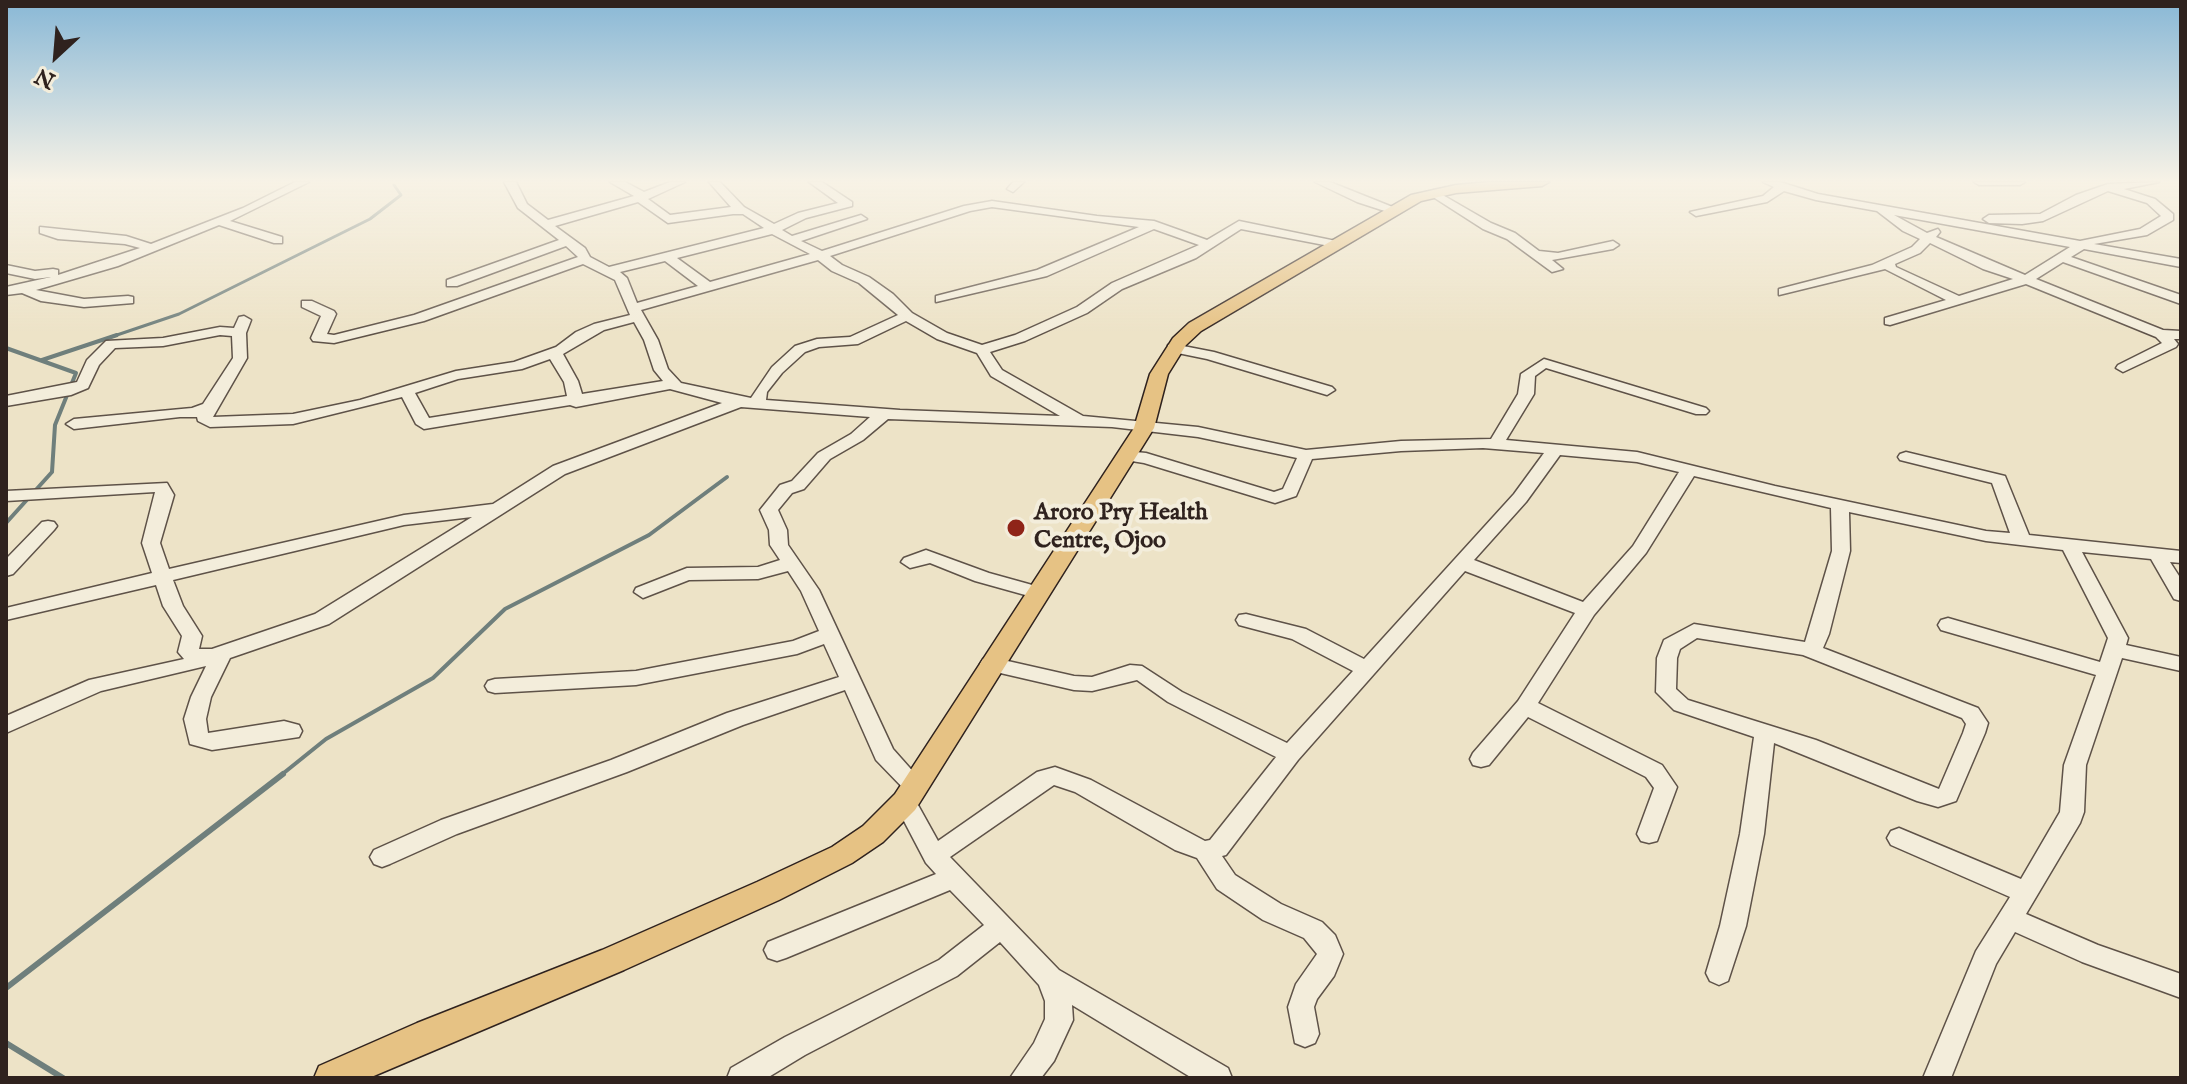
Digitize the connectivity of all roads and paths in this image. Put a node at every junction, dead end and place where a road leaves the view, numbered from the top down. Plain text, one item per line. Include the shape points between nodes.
1 (51, 233) edge
2 (187, 233) edge
3 (255, 233) edge
4 (556, 233) edge
5 (760, 233) edge
6 (781, 233) edge
7 (815, 233) edge
8 (892, 233) edge
9 (1136, 233) edge
10 (1175, 233) edge
11 (1228, 233) edge
12 (1276, 233) edge
13 (1357, 233) edge
14 (1504, 233) edge
15 (1918, 233) edge
16 (1932, 233) edge
17 (2012, 233) edge
18 (2137, 233) edge
19 (1929, 238) junction
20 (278, 240) dead end
21 (790, 240) junction
22 (568, 241) junction
23 (2083, 244) junction
24 (1209, 245) junction
25 (1336, 245) junction
26 (1613, 245) dead end
27 (149, 247) junction
28 (1540, 254) junction
29 (820, 256) junction
30 (668, 257) junction
31 (2060, 257) junction
32 (585, 259) junction
33 (1888, 263) junction
34 (2181, 263) edge
35 (6, 269) edge
36 (1557, 269) dead end
37 (88, 271) junction
38 (609, 271) junction
39 (62, 279) junction
40 (2025, 280) junction
41 (452, 283) dead end
42 (708, 287) junction
43 (24, 289) junction
44 (6, 291) edge
45 (1784, 292) dead end
46 (54, 298) junction
47 (941, 299) dead end
48 (128, 300) dead end
49 (1957, 300) junction
50 (2181, 300) edge
51 (307, 304) dead end
52 (637, 313) junction
53 (907, 316) junction
54 (1890, 321) dead end
55 (2161, 334) junction
56 (2181, 335) edge
57 (1173, 348) junction
58 (982, 350) junction
59 (555, 353) junction
60 (2123, 368) dead end
61 (673, 384) junction
62 (406, 389) junction
63 (1327, 390) dead end
64 (6, 401) edge
65 (576, 402) junction
66 (748, 403) junction
67 (209, 407) junction
68 (1701, 411) dead end
69 (886, 412) junction
70 (1079, 420) junction
71 (74, 424) dead end
72 (1144, 428) junction
73 (1496, 444) junction
74 (1555, 450) junction
75 (1306, 455) junction
76 (1125, 456) junction
77 (1906, 457) dead end
78 (1689, 470) junction
79 (6, 496) edge
80 (1840, 505) junction
81 (502, 508) junction
82 (48, 526) dead end
83 (2023, 540) junction
84 (2069, 544) junction
85 (2156, 553) junction
86 (2181, 557) edge
87 (793, 562) junction
88 (910, 562) dead end
89 (1462, 562) junction
90 (6, 570) edge
91 (163, 577) junction
92 (643, 592) dead end
93 (1036, 592) junction
94 (2181, 595) edge
95 (1587, 610) junction
96 (6, 614) edge
97 (1246, 620) dead end
98 (1948, 625) dead end
99 (828, 635) junction
100 (1806, 649) junction
101 (2115, 649) junction
102 (220, 655) junction
103 (990, 664) junction
104 (2181, 664) edge
105 (1366, 669) junction
106 (2108, 671) junction
107 (849, 681) junction
108 (495, 686) dead end
109 (1525, 706) junction
110 (6, 725) edge
111 (291, 731) dead end
112 (1765, 732) junction
113 (1290, 754) junction
114 (1481, 759) dead end
115 (910, 793) junction
116 (1649, 834) dead end
117 (1899, 838) dead end
118 (1205, 851) junction
119 (934, 856) junction
120 (382, 857) dead end
121 (952, 878) junction
122 (2025, 892) junction
123 (2012, 919) junction
124 (1000, 927) junction
125 (777, 950) dead end
126 (1719, 973) dead end
127 (1050, 978) junction
128 (2181, 986) edge
129 (1305, 1034) dead end
130 (331, 1078) edge
131 (741, 1078) edge
132 (1024, 1078) edge
133 (1218, 1078) edge
134 (1937, 1078) edge

1 - 27 street
2 - 27 street
3 - 20 street
4 - 22 street
5 - 30 street
6 - 21 street
7 - 21 street
8 - 29 street
9 - 47 street via 1042,273
10 - 24 street
11 - 24 street
12 - 25 street
13 - 25 main road
14 - 28 street
15 - 19 street
16 - 19 street
17 - 23 street
18 - 23 street
19 - 33 street
19 - 40 street
21 - 29 street
22 - 32 street
22 - 41 street
23 - 31 street
23 - 34 street
24 - 58 street via 1117,286 1082,310
25 - 57 main road via 1195,327
26 - 28 street via 1558,257
27 - 37 street
28 - 36 street
29 - 42 street
29 - 53 street via 874,286
30 - 38 street
30 - 42 street
31 - 40 street
31 - 50 street
32 - 38 street
32 - 51 street via 419,318 334,339 318,338 329,314
33 - 45 street
33 - 49 street
35 - 37 street via 35,275
37 - 39 street
38 - 52 street via 621,278
39 - 43 street
39 - 46 street via 50,287
40 - 49 street
40 - 55 street
42 - 52 street
43 - 44 street
43 - 46 street
46 - 48 street via 84,303
49 - 54 street
52 - 59 street via 590,331
52 - 61 street via 661,370
53 - 58 street
53 - 66 street via 853,341 800,349
55 - 56 street
55 - 60 street via 2171,344
57 - 63 street
57 - 72 main road via 1159,374
58 - 70 street via 996,373
59 - 62 street
59 - 65 street
61 - 65 street
61 - 66 street
62 - 65 street via 424,424
62 - 67 street via 283,421 210,422 204,418
64 - 67 street via 83,385 92,363 111,344 163,342 242,326 240,358
66 - 69 street
66 - 81 street via 559,470
67 - 71 street via 194,413
68 - 73 street via 1544,363 1528,374 1526,394
69 - 70 street
69 - 87 street via 824,456 770,506 779,545
70 - 72 street
72 - 75 street via 1198,432
72 - 76 main road
73 - 74 street
73 - 75 street
74 - 78 street via 1637,457
74 - 89 street
75 - 76 street via 1290,492 1275,498
76 - 93 main road
77 - 83 street via 1999,480
78 - 80 street
78 - 95 street via 1640,549
79 - 91 street via 161,487 165,495 151,543
80 - 83 street
80 - 100 street via 1841,551 1819,634
81 - 91 street via 404,520
81 - 102 street via 322,619
82 - 90 street
83 - 84 street
84 - 85 street
84 - 101 street via 2118,638
85 - 86 street
85 - 94 street
87 - 92 street via 758,573 687,574
87 - 99 street
88 - 93 street via 935,558
89 - 95 street
89 - 105 street
91 - 96 street
91 - 102 street via 192,636 188,652 197,657
93 - 103 main road
95 - 109 street
97 - 105 street via 1299,634
98 - 106 street
99 - 107 street
99 - 108 street via 797,647 636,678
100 - 112 street via 1694,631 1671,645 1666,670 1669,697
100 - 112 street via 1970,713 1977,723 1948,795 1925,795
101 - 104 street
101 - 106 street
102 - 110 street via 96,685
102 - 111 street via 195,719 198,738 212,742
103 - 113 street via 1074,683 1142,673 1175,697
103 - 115 main road
105 - 113 street
106 - 122 street via 2075,765 2072,812
107 - 115 street via 884,754
107 - 120 street via 735,719
109 - 114 street
109 - 116 street via 1654,771 1666,787
112 - 126 street via 1752,834
113 - 118 street via 1218,848
115 - 119 street via 917,830
115 - 130 main road via 873,834 842,855
117 - 122 street
118 - 119 street via 1055,776
118 - 129 street via 1226,882 1272,912 1313,930 1326,943 1330,954 1325,968 1301,1007
119 - 121 street
121 - 124 street
121 - 125 street
122 - 123 street
123 - 128 street
123 - 134 street via 1985,959
124 - 127 street
124 - 131 street via 948,968
127 - 132 street via 1059,1020
127 - 133 street

